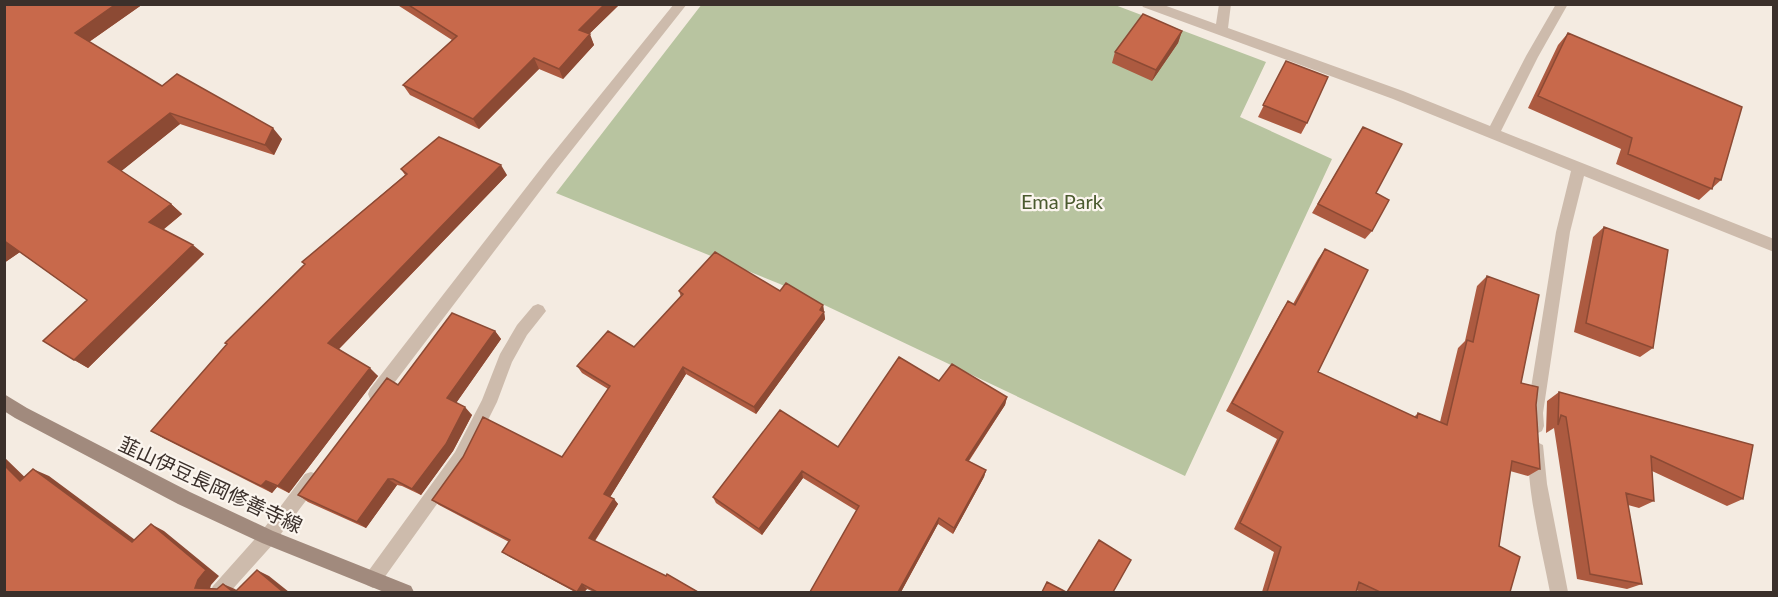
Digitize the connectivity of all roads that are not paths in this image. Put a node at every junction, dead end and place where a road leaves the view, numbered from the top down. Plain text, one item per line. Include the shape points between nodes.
1 (681, 4) edge
2 (1147, 4) edge
3 (1225, 4) edge
4 (1562, 4) edge
5 (1221, 31) junction
6 (1493, 134) junction
7 (1579, 168) junction
8 (1773, 246) edge
9 (538, 311) dead end
10 (4, 401) edge
11 (368, 404) edge
12 (317, 471) edge
13 (268, 537) junction
14 (373, 579) junction
15 (219, 592) edge
16 (405, 592) edge
17 (1559, 592) edge

1 - 11 street via 550,166
2 - 5 street
3 - 5 street
4 - 6 street
5 - 6 street
6 - 7 street
7 - 8 street
7 - 17 street via 1563,232 1535,413 1539,484
9 - 14 street via 505,359 489,402 460,457
10 - 13 main road, 韮山伊豆長岡修善寺線 via 184,498
12 - 13 street
13 - 14 main road, 韮山伊豆長岡修善寺線
13 - 15 street
14 - 16 main road, 韮山伊豆長岡修善寺線

